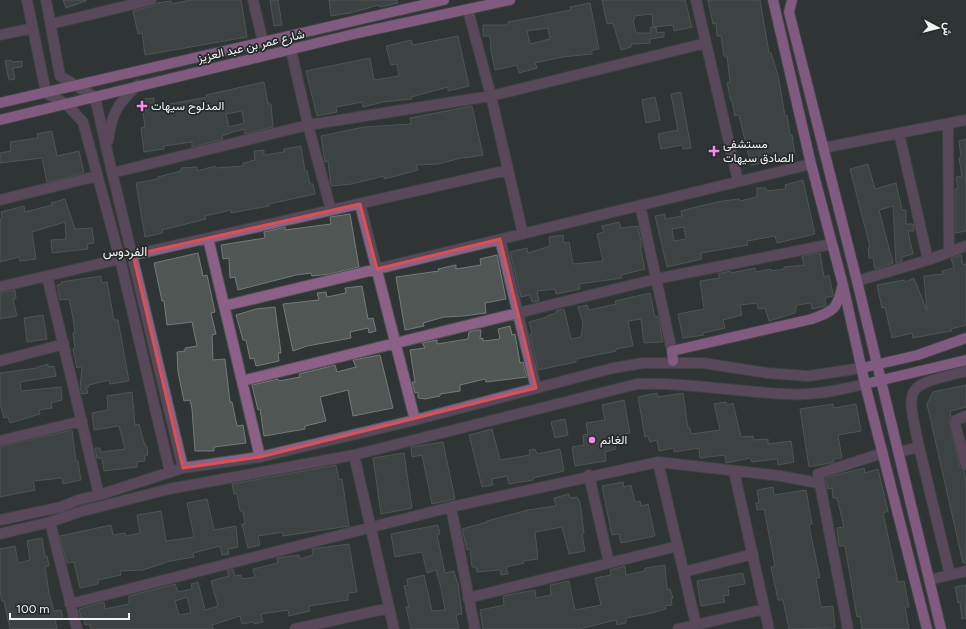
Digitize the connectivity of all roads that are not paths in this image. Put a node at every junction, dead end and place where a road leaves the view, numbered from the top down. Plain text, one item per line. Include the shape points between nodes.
1 (27, 0) edge
2 (46, 0) edge
3 (151, 0) edge
4 (253, 0) edge
5 (510, 0) edge
6 (696, 0) edge
7 (773, 0) edge
8 (786, 0) edge
9 (792, 0) edge
10 (438, 1) edge
11 (468, 10) junction
12 (788, 12) junction
13 (51, 24) junction
14 (33, 28) junction
15 (0, 35) edge
16 (263, 42) junction
17 (706, 43) junction
18 (291, 50) junction
19 (76, 86) junction
20 (138, 86) junction
21 (46, 93) junction
22 (491, 96) junction
23 (95, 97) junction
24 (0, 103) edge
25 (66, 104) junction
26 (0, 120) edge
27 (966, 120) edge
28 (948, 124) junction
29 (308, 125) junction
30 (899, 133) junction
31 (823, 148) junction
32 (107, 150) junction
33 (811, 164) junction
34 (508, 170) junction
35 (112, 173) junction
36 (97, 176) junction
37 (738, 181) junction
38 (0, 200) edge
39 (360, 204) junction
40 (640, 205) junction
41 (331, 210) junction
42 (523, 234) junction
43 (208, 238) junction
44 (500, 239) junction
45 (832, 244) junction
46 (966, 246) edge
47 (949, 252) junction
48 (133, 255) junction
49 (120, 259) junction
50 (928, 260) junction
51 (377, 269) junction
52 (47, 276) junction
53 (656, 279) junction
54 (857, 281) junction
55 (843, 285) junction
56 (0, 287) edge
57 (224, 306) junction
58 (517, 313) junction
59 (966, 338) edge
60 (396, 342) junction
61 (64, 344) junction
62 (673, 356) junction
63 (0, 361) edge
64 (965, 361) edge
65 (878, 365) junction
66 (862, 368) junction
67 (966, 371) edge
68 (881, 380) junction
69 (242, 381) junction
70 (865, 384) junction
71 (536, 388) junction
72 (966, 416) edge
73 (415, 420) junction
74 (82, 421) junction
75 (0, 441) edge
76 (919, 447) junction
77 (899, 452) junction
78 (883, 453) junction
79 (354, 455) junction
80 (260, 457) junction
81 (658, 462) junction
82 (966, 465) edge
83 (183, 468) junction
84 (734, 471) junction
85 (170, 472) junction
86 (589, 476) junction
87 (818, 483) junction
88 (99, 495) junction
89 (451, 507) junction
90 (0, 520) edge
91 (50, 522) junction
92 (371, 527) junction
93 (0, 534) edge
94 (678, 546) junction
95 (753, 554) junction
96 (609, 563) junction
97 (966, 571) edge
98 (684, 572) junction
99 (950, 575) junction
100 (929, 580) junction
101 (468, 598) junction
102 (70, 604) junction
103 (389, 608) junction
104 (764, 609) junction
105 (696, 625) junction
106 (312, 627) edge
107 (77, 629) edge
108 (295, 629) edge
109 (394, 629) edge
110 (475, 629) edge
111 (678, 629) edge
112 (769, 629) edge
113 (848, 629) edge
114 (927, 629) edge
115 (941, 629) edge

1 - 14 street
2 - 13 street
3 - 13 street
4 - 16 street
5 - 11 main road, شارع عمر بن عبد العزيز
6 - 17 street
7 - 33 main road
8 - 12 main road
9 - 12 main road
10 - 16 main road, شارع عمر بن عبد العزيز
11 - 18 main road, شارع عمر بن عبد العزيز
11 - 22 street
12 - 31 main road
13 - 19 street via 60,76
14 - 15 street
14 - 21 street
16 - 19 main road, شارع عمر بن عبد العزيز
17 - 22 street
17 - 37 street
18 - 20 main road, شارع عمر بن عبد العزيز
18 - 29 street
19 - 21 main road, شارع عمر بن عبد العزيز
19 - 23 street
20 - 23 main road, شارع عمر بن عبد العزيز
20 - 32 street via 127,95 110,121
21 - 24 main road, شارع عمر بن عبد العزيز
21 - 25 street
22 - 29 street
22 - 34 street
23 - 25 main road, شارع عمر بن عبد العزيز
23 - 32 street
25 - 26 main road, شارع عمر بن عبد العزيز
25 - 36 street via 82,122
27 - 28 street
28 - 30 street
28 - 47 street
29 - 35 street
29 - 41 street
30 - 31 street
30 - 50 street
31 - 54 main road
32 - 35 street
33 - 37 street
33 - 45 main road
34 - 39 street
34 - 42 street
35 - 48 street
36 - 38 street
36 - 49 street
37 - 40 street
39 - 41 street
39 - 51 street
40 - 42 street
40 - 53 street
41 - 43 street
42 - 44 street
43 - 48 street
43 - 57 street
44 - 51 street
44 - 58 street
45 - 53 street
45 - 55 main road
46 - 47 street
47 - 50 street
48 - 83 street
49 - 52 street
49 - 85 street
50 - 54 street
51 - 57 street
51 - 60 street
52 - 56 street
52 - 61 street
53 - 58 street
53 - 62 street
54 - 65 main road
55 - 62 main road via 839,303 829,312 812,319
55 - 66 main road
57 - 69 street
58 - 60 street
58 - 71 street
59 - 65 main road via 918,355
60 - 69 street
60 - 73 street
61 - 63 street
61 - 74 street
62 - 66 street via 767,373 808,376
62 - 71 street
64 - 68 main road
65 - 66 main road
65 - 68 main road
66 - 70 main road
67 - 76 street via 918,385 911,394
68 - 70 main road
68 - 77 main road
69 - 80 street
70 - 78 main road
70 - 79 street via 828,392 788,394 667,383 637,384
71 - 73 street
72 - 82 street via 956,420
73 - 80 street
74 - 75 street
74 - 88 street
76 - 77 street
76 - 99 street
77 - 100 main road
78 - 87 street via 818,474
78 - 114 main road
79 - 91 street via 187,485 79,512
79 - 92 street
80 - 83 street
81 - 84 street
81 - 86 street
81 - 94 street
83 - 85 street
84 - 87 street
84 - 95 street
85 - 88 street
86 - 89 street
86 - 96 street
87 - 113 street
88 - 90 street via 61,507
89 - 92 street
89 - 101 street
91 - 93 street
91 - 102 street
92 - 102 street
92 - 103 street
94 - 96 street
94 - 98 street
95 - 98 street
95 - 104 street
96 - 101 street
97 - 99 street
98 - 105 street
99 - 100 street
100 - 115 main road
101 - 110 street
102 - 107 street
103 - 106 street
103 - 109 street
104 - 105 street
104 - 112 street
105 - 111 street
106 - 108 street

